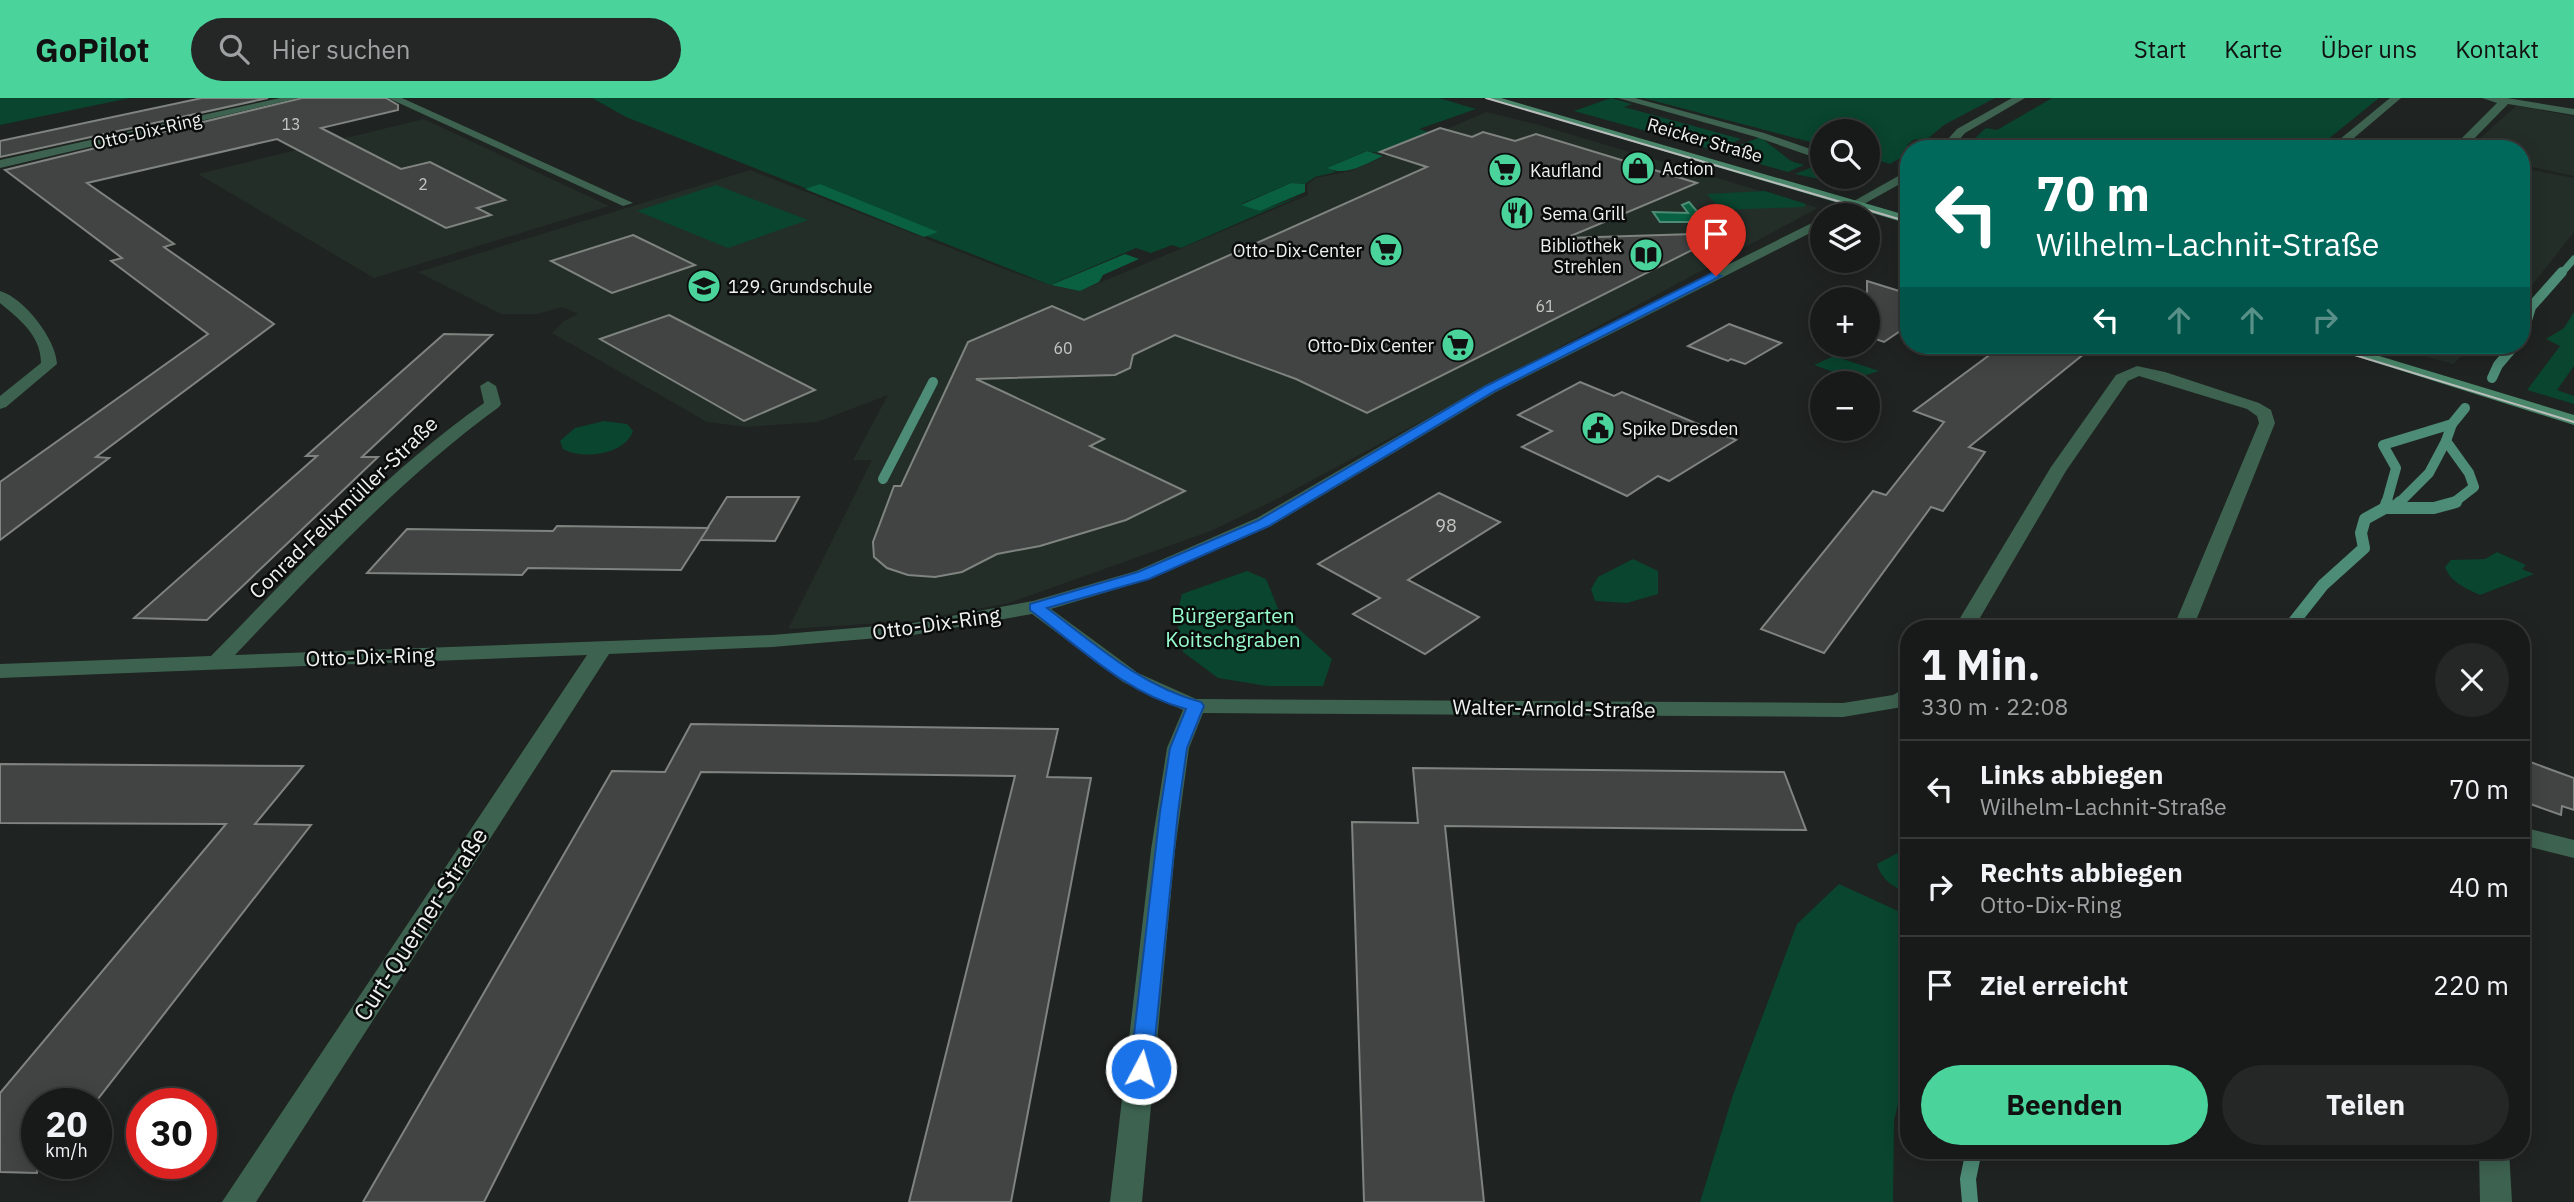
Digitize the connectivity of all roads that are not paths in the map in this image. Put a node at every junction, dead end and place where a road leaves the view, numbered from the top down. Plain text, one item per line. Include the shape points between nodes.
1 (294, 98) edge
2 (393, 98) edge
3 (1490, 98) edge
4 (1623, 98) edge
5 (2020, 98) edge
6 (2396, 98) edge
7 (2487, 98) edge
8 (2505, 101) junction
9 (2574, 112) edge
10 (1953, 140) edge
11 (2345, 140) edge
12 (2465, 140) edge
13 (1810, 153) edge
14 (0, 164) edge
15 (1900, 179) edge
16 (627, 203) dead end
17 (1850, 203) edge
18 (1860, 203) edge
19 (1880, 212) edge
20 (1900, 217) edge
21 (1810, 228) edge
22 (0, 295) edge
23 (2358, 354) edge
24 (488, 386) dead end
25 (0, 404) edge
26 (2574, 420) edge
27 (1036, 607) junction
28 (1969, 620) edge
29 (2186, 620) edge
30 (603, 647) junction
31 (217, 662) junction
32 (0, 671) edge
33 (1900, 701) edge
34 (1195, 706) junction
35 (2530, 838) edge
36 (2574, 849) edge
37 (2494, 1159) edge
38 (238, 1202) edge
39 (1126, 1202) edge
40 (2496, 1202) edge

1 - 14 street, Otto-Dix-Ring
2 - 16 street
3 - 17 street, Reicker Straße
4 - 13 street
5 - 10 street
6 - 11 street
7 - 8 street
8 - 9 street
8 - 12 street
15 - 18 street
19 - 20 street, Reicker Straße
21 - 27 street, Otto-Dix-Ring via 1490,389 1264,523 1143,575
22 - 25 street via 43,337 51,354 50,365
23 - 26 street
24 - 31 street, Conrad-Felixmüller-Straße via 493,404 452,432 367,509
27 - 30 street, Otto-Dix-Ring via 913,629 772,641
27 - 34 street, Walter-Arnold-Straße via 1133,680 1168,699
28 - 29 street via 2057,471 2122,378 2137,371 2266,414 2267,423
30 - 31 street, Otto-Dix-Ring
30 - 38 street, Curt-Querner-Straße
31 - 32 street, Otto-Dix-Ring
33 - 34 street, Walter-Arnold-Straße via 1843,710
34 - 39 street via 1178,748 1163,850
35 - 36 street
37 - 40 street

